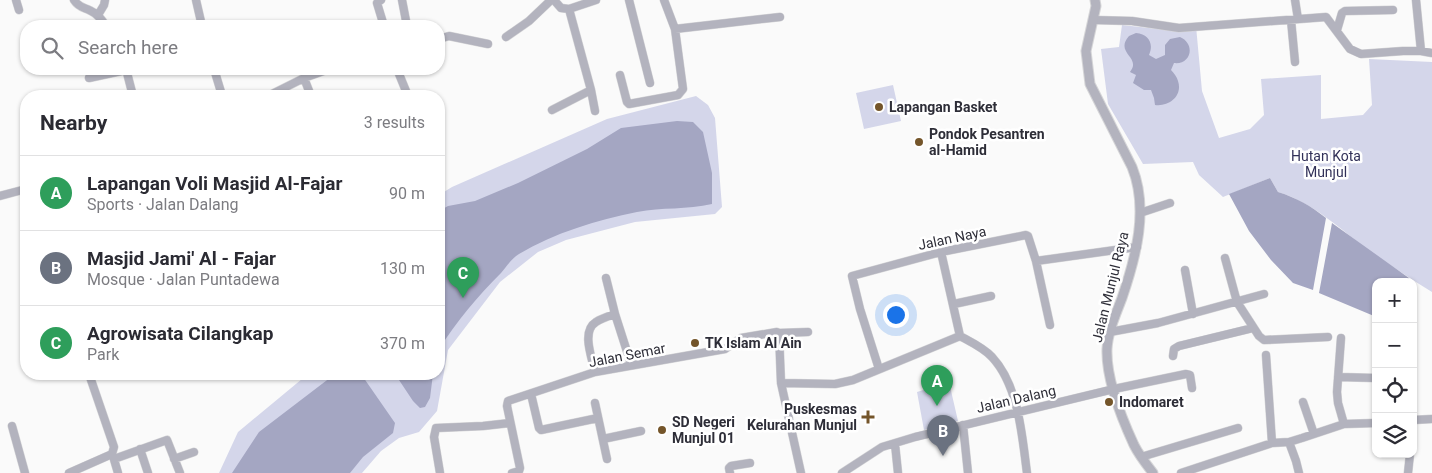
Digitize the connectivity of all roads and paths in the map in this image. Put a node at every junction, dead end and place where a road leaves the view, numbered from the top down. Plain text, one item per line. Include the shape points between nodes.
1 (16, 0) edge
2 (74, 0) edge
3 (105, 0) edge
4 (196, 0) edge
5 (381, 0) edge
6 (402, 0) edge
7 (553, 0) edge
8 (596, 0) edge
9 (629, 0) edge
10 (664, 0) edge
11 (1095, 0) edge
12 (1295, 0) edge
13 (1416, 0) edge
14 (569, 9) junction
15 (19, 10) dead end
16 (1392, 10) dead end
17 (98, 15) junction
18 (780, 17) dead end
19 (102, 20) edge
20 (201, 20) edge
21 (382, 20) edge
22 (406, 20) edge
23 (1093, 20) junction
24 (1294, 20) junction
25 (675, 29) junction
26 (1337, 30) junction
27 (445, 37) edge
28 (506, 38) dead end
29 (488, 44) dead end
30 (1421, 50) junction
31 (1432, 52) edge
32 (1295, 62) dead end
33 (102, 75) edge
34 (128, 75) edge
35 (216, 75) edge
36 (312, 75) edge
37 (399, 75) edge
38 (620, 75) dead end
39 (90, 78) dead end
40 (304, 78) junction
41 (650, 83) dead end
42 (131, 90) edge
43 (220, 90) edge
44 (281, 90) edge
45 (309, 90) edge
46 (406, 90) edge
47 (591, 90) junction
48 (552, 110) dead end
49 (595, 111) dead end
50 (20, 191) edge
51 (0, 196) edge
52 (1170, 203) dead end
53 (1140, 213) junction
54 (1137, 247) junction
55 (941, 252) junction
56 (1225, 258) dead end
57 (1036, 261) junction
58 (1185, 270) dead end
59 (606, 278) dead end
60 (1264, 294) dead end
61 (991, 296) dead end
62 (1236, 302) junction
63 (954, 304) junction
64 (615, 314) junction
65 (1193, 314) junction
66 (1050, 325) dead end
67 (1253, 328) junction
68 (808, 332) dead end
69 (1110, 332) junction
70 (779, 333) junction
71 (960, 336) junction
72 (1328, 337) dead end
73 (1341, 338) dead end
74 (1266, 355) dead end
75 (1173, 356) dead end
76 (631, 364) junction
77 (879, 369) junction
78 (595, 372) junction
79 (1338, 377) junction
80 (1372, 378) edge
81 (91, 380) edge
82 (781, 383) junction
83 (1192, 388) dead end
84 (1114, 389) junction
85 (531, 394) junction
86 (1303, 402) dead end
87 (595, 403) dead end
88 (1018, 412) junction
89 (598, 418) junction
90 (1432, 419) edge
91 (1417, 420) edge
92 (510, 423) junction
93 (1372, 423) edge
94 (1344, 424) junction
95 (963, 425) junction
96 (12, 426) dead end
97 (1238, 428) dead end
98 (640, 431) dead end
99 (1314, 434) junction
100 (603, 439) junction
101 (1288, 442) junction
102 (1272, 443) junction
103 (895, 444) junction
104 (140, 449) junction
105 (194, 452) dead end
106 (113, 457) junction
107 (1141, 457) junction
108 (1410, 458) edge
109 (174, 459) junction
110 (607, 459) dead end
111 (750, 463) dead end
112 (73, 472) edge
113 (517, 472) edge
114 (25, 473) edge
115 (118, 473) edge
116 (148, 473) edge
117 (180, 473) edge
118 (440, 473) edge
119 (730, 473) edge
120 (801, 473) edge
121 (842, 473) edge
122 (898, 473) edge
123 (968, 473) edge
124 (1027, 473) edge
125 (1153, 473) edge
126 (1181, 473) edge
127 (1299, 473) edge
128 (1408, 473) edge

1 - 15 street
2 - 17 street via 80,7
3 - 17 street
4 - 20 street
5 - 21 street via 378,3
6 - 22 street
7 - 14 street via 561,8
7 - 28 street
8 - 14 street
9 - 41 street
10 - 25 street
11 - 23 street, Jalan Munjul Raya
12 - 24 street
13 - 30 street
14 - 47 street
16 - 26 street via 1344,11
17 - 19 street
18 - 25 street
23 - 24 street via 1132,21 1179,28
23 - 53 street, Jalan Munjul Raya via 1086,51 1090,84 1138,182
24 - 26 street via 1326,17
24 - 32 street
25 - 38 street via 681,93 629,104
26 - 30 street via 1350,50 1361,54
27 - 29 street
30 - 31 street
33 - 39 street
34 - 42 street
35 - 43 street
36 - 40 street
37 - 46 street
40 - 44 street
40 - 45 street
47 - 48 street
47 - 49 street
50 - 51 street
52 - 53 street
53 - 54 street, Jalan Munjul Raya
54 - 57 street
54 - 69 street, Jalan Munjul Raya
55 - 57 street, Jalan Naya via 1026,235
55 - 63 street
55 - 77 street, Jalan Naya via 852,276
56 - 62 street
57 - 66 street
58 - 65 street
59 - 64 street
60 - 62 street
61 - 63 street
62 - 65 street
62 - 67 street
63 - 71 street
64 - 76 street
64 - 78 street via 595,322 590,329
65 - 69 street
67 - 72 street via 1264,340
67 - 75 street via 1179,346 1174,349
68 - 70 street, Jalan Semar
69 - 84 street, Jalan Munjul Raya via 1108,365
70 - 76 street, Jalan Semar via 741,338 726,349
70 - 82 street
71 - 77 street
71 - 88 street via 992,357 1010,388
73 - 79 street
74 - 102 street
76 - 78 street, Jalan Semar
77 - 82 street via 842,383
78 - 85 street, Jalan Semar
79 - 80 street
79 - 94 street via 1338,403
81 - 106 street via 114,447
82 - 120 street
83 - 84 street, Jalan Dalang via 1190,375 1186,374
84 - 88 street, Jalan Dalang
84 - 107 street, Jalan Munjul Raya
85 - 89 street via 541,430
85 - 92 street, Jalan Semar via 506,403
86 - 99 street
87 - 89 street
88 - 95 street, Jalan Dalang
88 - 124 street
89 - 100 street
90 - 91 street
92 - 113 street, Jalan Semar via 520,468
92 - 118 street via 436,428 434,438
93 - 94 street
94 - 99 street
95 - 103 street, Jalan Dalang
95 - 123 street
96 - 114 street
97 - 107 street
98 - 100 street
99 - 101 street
100 - 110 street
101 - 102 street
101 - 127 street
102 - 126 street
103 - 121 street, Jalan Dalang via 882,448
103 - 122 street
104 - 106 street
104 - 109 street via 167,440
104 - 116 street
105 - 109 street
106 - 112 street
106 - 115 street
107 - 125 street, Jalan Munjul Raya
108 - 128 street
109 - 117 street
111 - 119 street via 731,466

